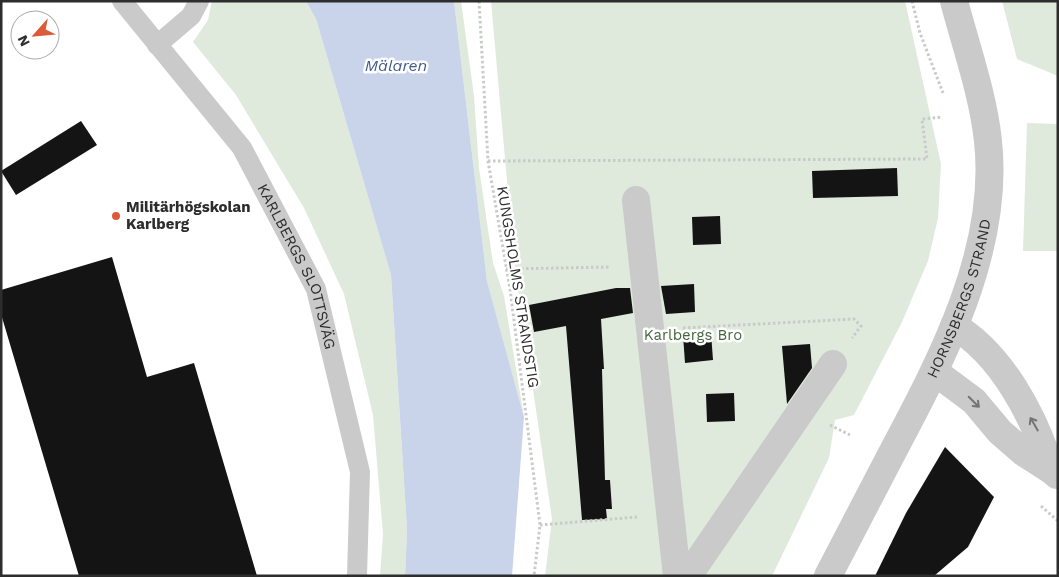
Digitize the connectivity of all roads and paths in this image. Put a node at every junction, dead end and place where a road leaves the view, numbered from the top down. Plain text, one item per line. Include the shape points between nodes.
1 (122, 1) edge
2 (199, 1) edge
3 (479, 1) edge
4 (912, 1) edge
5 (954, 1) edge
6 (157, 45) junction
7 (944, 95) dead end
8 (942, 117) dead end
9 (488, 161) junction
10 (636, 200) dead end
11 (643, 266) junction
12 (506, 270) junction
13 (954, 326) junction
14 (650, 329) junction
15 (833, 364) joint
16 (935, 372) junction
17 (1054, 473) edge
18 (670, 515) junction
19 (540, 525) junction
20 (357, 576) edge
21 (534, 576) edge
22 (677, 576) edge
23 (688, 576) edge
24 (828, 576) edge

1 - 6 lane, KARLBERGS SLOTTSVÄG
2 - 6 lane via 191,16
3 - 9 path, KUNGSHOLMS STRANDSTIG
4 - 7 path via 920,33
5 - 13 street, HORNSBERGS STRAND via 980,100 988,141 989,169 980,248
6 - 20 lane, KARLBERGS SLOTTSVÄG via 242,148 316,289 360,472
8 - 9 path via 922,119 927,158
9 - 12 path, KUNGSHOLMS STRANDSTIG
10 - 11 street
11 - 12 path
11 - 14 street
12 - 19 path, KUNGSHOLMS STRANDSTIG
13 - 16 street, HORNSBERGS STRAND
17 -> 13 street via 1041,438 1018,396 988,352 972,336
14 - 15 path via 854,319 861,326
14 - 18 street
15 - 23 street
16 -> 17 street via 974,401 1000,432 1023,452
16 - 24 street, HORNSBERGS STRAND
18 - 19 path
18 - 22 street
19 - 21 path, KUNGSHOLMS STRANDSTIG

